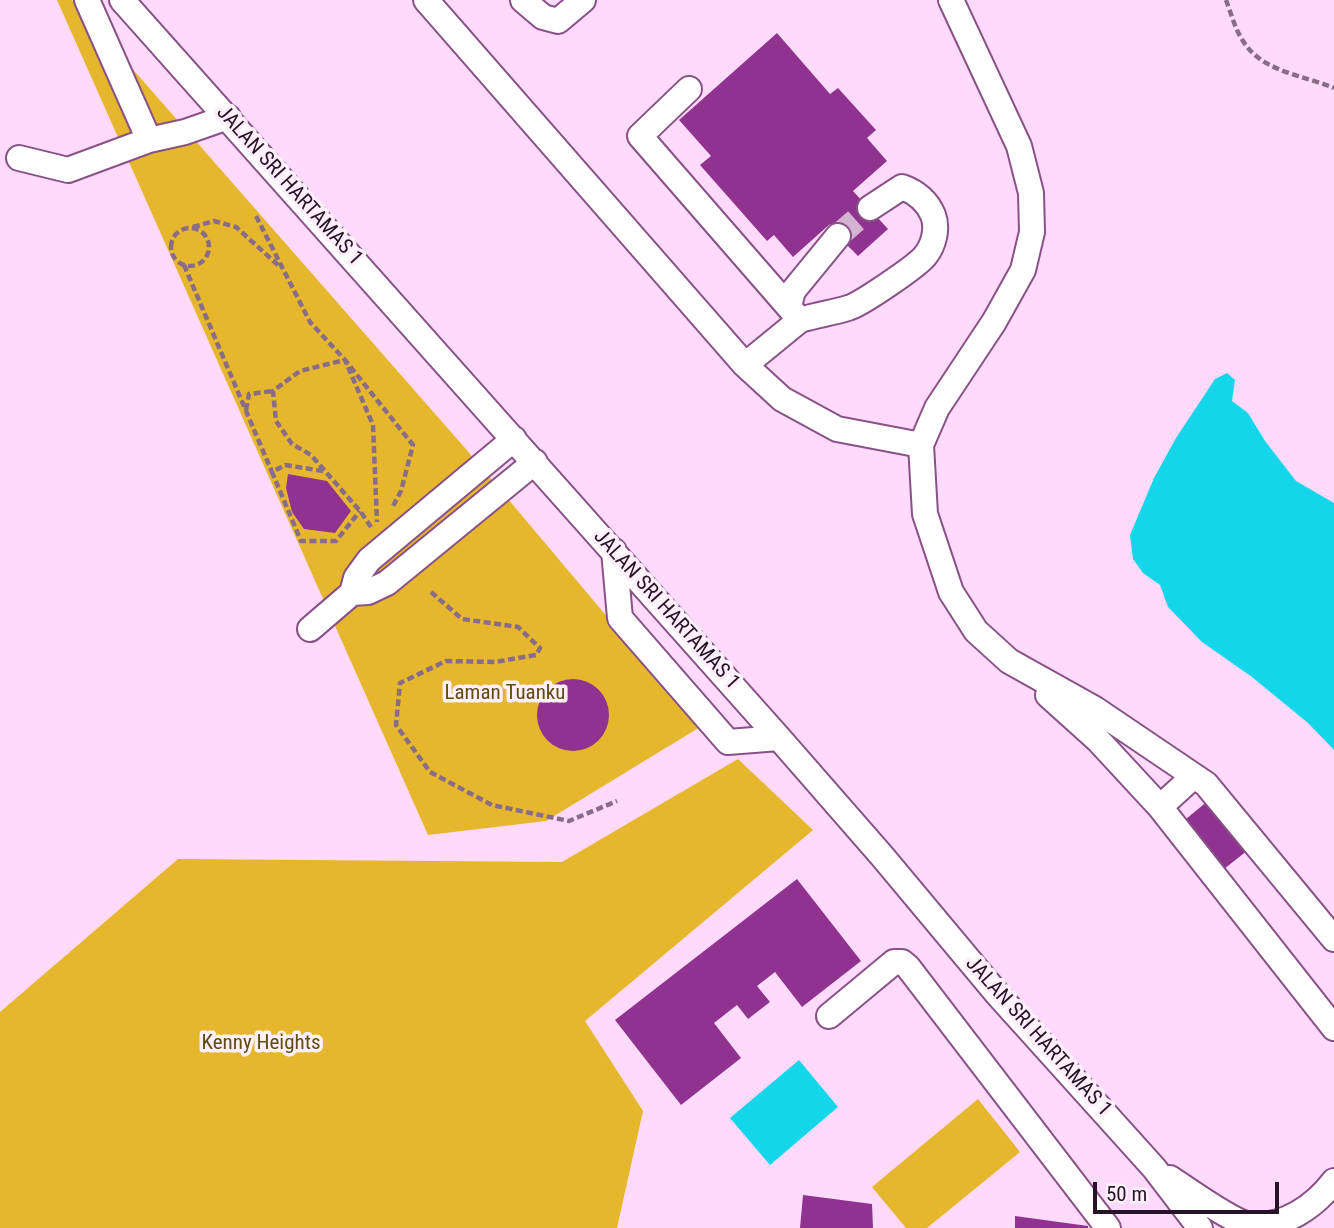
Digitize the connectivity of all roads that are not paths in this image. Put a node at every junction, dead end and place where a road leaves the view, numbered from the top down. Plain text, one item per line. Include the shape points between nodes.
1 (87, 0) edge
2 (122, 0) edge
3 (425, 0) edge
4 (523, 0) edge
5 (583, 0) edge
6 (951, 0) edge
7 (689, 89) dead end
8 (228, 117) junction
9 (149, 140) junction
10 (19, 158) dead end
11 (870, 208) tunnel mouth
12 (838, 236) tunnel mouth
13 (795, 313) junction
14 (745, 365) junction
15 (514, 439) junction
16 (920, 445) junction
17 (535, 462) junction
18 (614, 551) junction
19 (352, 593) junction
20 (310, 629) dead end
21 (1020, 668) junction
22 (779, 738) junction
23 (1195, 776) junction
24 (1160, 807) junction
25 (1334, 939) edge
26 (829, 1016) dead end
27 (1334, 1028) edge
28 (1118, 1126) junction
29 (1154, 1168) junction
30 (1334, 1181) edge
31 (1334, 1200) edge
32 (1108, 1228) edge
33 (1185, 1228) edge
34 (1200, 1228) edge
35 (1315, 1228) edge

1 - 9 street
2 - 8 street, JALAN SRI HARTAMAS 1
3 - 14 street
4 - 5 street via 543,17 558,21
6 - 16 street via 1019,146 1031,193 1032,232 1023,270 937,408
7 - 13 street via 640,136
8 - 9 street
8 - 15 street, JALAN SRI HARTAMAS 1
9 - 10 street via 68,170
11 - 13 street via 902,187 916,192 936,224 925,257 850,308
12 - 13 street via 793,291
13 - 14 street
14 - 16 street via 782,399 837,429
15 - 17 street, JALAN SRI HARTAMAS 1
15 - 19 street via 369,560
16 - 21 street via 925,514 951,592 976,631
17 - 18 street, JALAN SRI HARTAMAS 1
17 - 19 street via 387,583
18 - 22 street, JALAN SRI HARTAMAS 1
18 - 22 street via 621,618 728,741
19 - 20 street
21 - 23 street via 1095,709
21 - 24 street via 1098,740
22 - 28 street, JALAN SRI HARTAMAS 1 via 999,996
23 - 24 street
23 - 25 street
24 - 27 street
26 - 32 street via 894,962 902,962
28 - 29 street, JALAN SRI HARTAMAS 1
28 - 33 street
29 - 30 street via 1250,1225 1278,1223 1307,1210
29 - 34 street, JALAN SRI HARTAMAS 1
31 - 35 street

